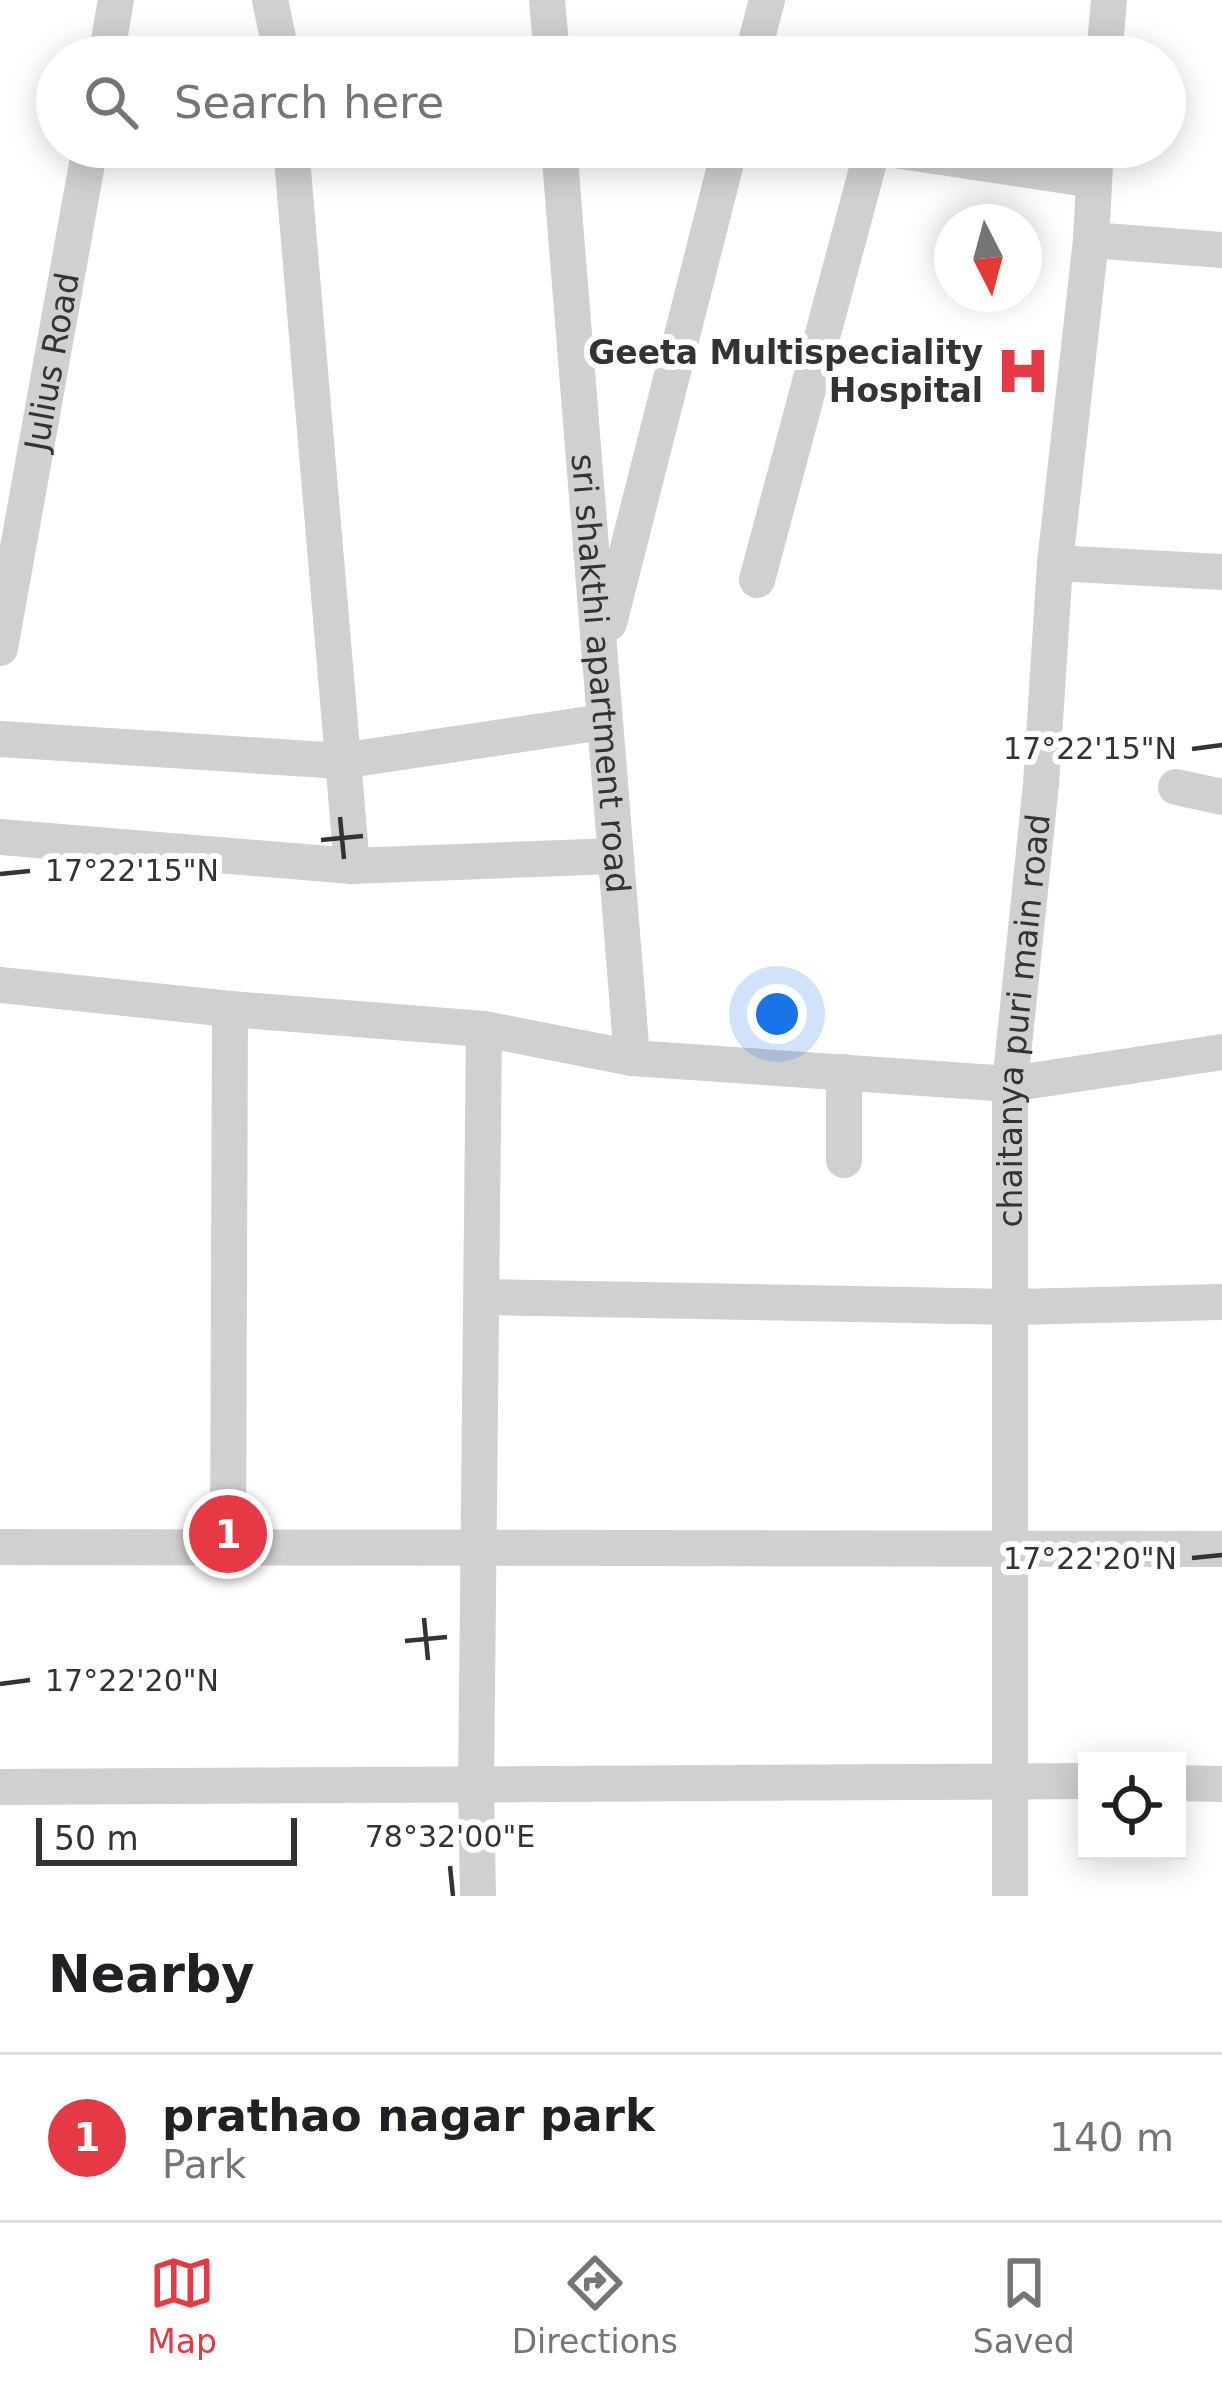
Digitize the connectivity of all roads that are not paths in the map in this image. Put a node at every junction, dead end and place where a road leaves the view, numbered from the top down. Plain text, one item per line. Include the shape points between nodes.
1 (116, 0) edge
2 (270, 0) edge
3 (547, 0) edge
4 (767, 0) edge
5 (1109, 0) edge
6 (110, 36) edge
7 (278, 36) edge
8 (550, 36) edge
9 (758, 36) edge
10 (1106, 36) edge
11 (86, 168) edge
12 (293, 168) edge
13 (561, 168) edge
14 (725, 168) edge
15 (868, 168) edge
16 (1095, 168) edge
17 (1091, 240) junction
18 (1222, 250) edge
19 (1055, 563) junction
20 (1222, 572) edge
21 (757, 580) dead end
22 (0, 648) edge
23 (602, 650) junction
24 (602, 722) junction
25 (0, 739) edge
26 (341, 761) junction
27 (1176, 788) dead end
28 (1222, 797) edge
29 (0, 837) edge
30 (615, 856) junction
31 (352, 866) junction
32 (0, 985) edge
33 (230, 1009) junction
34 (484, 1029) junction
35 (1222, 1052) edge
36 (632, 1058) junction
37 (844, 1072) junction
38 (1010, 1084) junction
39 (844, 1160) dead end
40 (482, 1297) junction
41 (1222, 1302) edge
42 (1013, 1306) junction
43 (0, 1547) edge
44 (479, 1547) junction
45 (228, 1548) junction
46 (1222, 1550) edge
47 (1010, 1552) junction
48 (1009, 1779) junction
49 (1078, 1780) edge
50 (1186, 1783) edge
51 (1222, 1784) edge
52 (0, 1786) edge
53 (476, 1786) junction
54 (478, 1896) edge
55 (1010, 1896) edge

1 - 6 street
2 - 7 street
3 - 8 street
4 - 9 street
5 - 10 street
11 - 22 street, Julius Road
12 - 26 street
13 - 23 street, sri shakthi apartment road
14 - 23 street
15 - 21 street
16 - 17 street, chaitanya puri main road
17 - 18 street
17 - 19 street, chaitanya puri main road
19 - 20 street
19 - 38 street, chaitanya puri main road
23 - 24 street, sri shakthi apartment road
24 - 26 street
24 - 30 street, sri shakthi apartment road
25 - 26 street
26 - 31 street
27 - 28 street
29 - 31 street
30 - 31 street
30 - 36 street, sri shakthi apartment road
32 - 33 street
33 - 34 street
33 - 45 street
34 - 36 street
34 - 40 street
35 - 38 street
36 - 37 street
37 - 38 street
37 - 39 street
38 - 42 street, chaitanya puri main road
40 - 42 street
40 - 44 street
41 - 42 street
42 - 47 street, chaitanya puri main road
43 - 45 street
44 - 45 street
44 - 47 street
44 - 53 street
46 - 47 street
47 - 48 street, chaitanya puri main road
48 - 49 street
48 - 53 street
48 - 55 street, chaitanya puri main road
50 - 51 street
52 - 53 street
53 - 54 street

